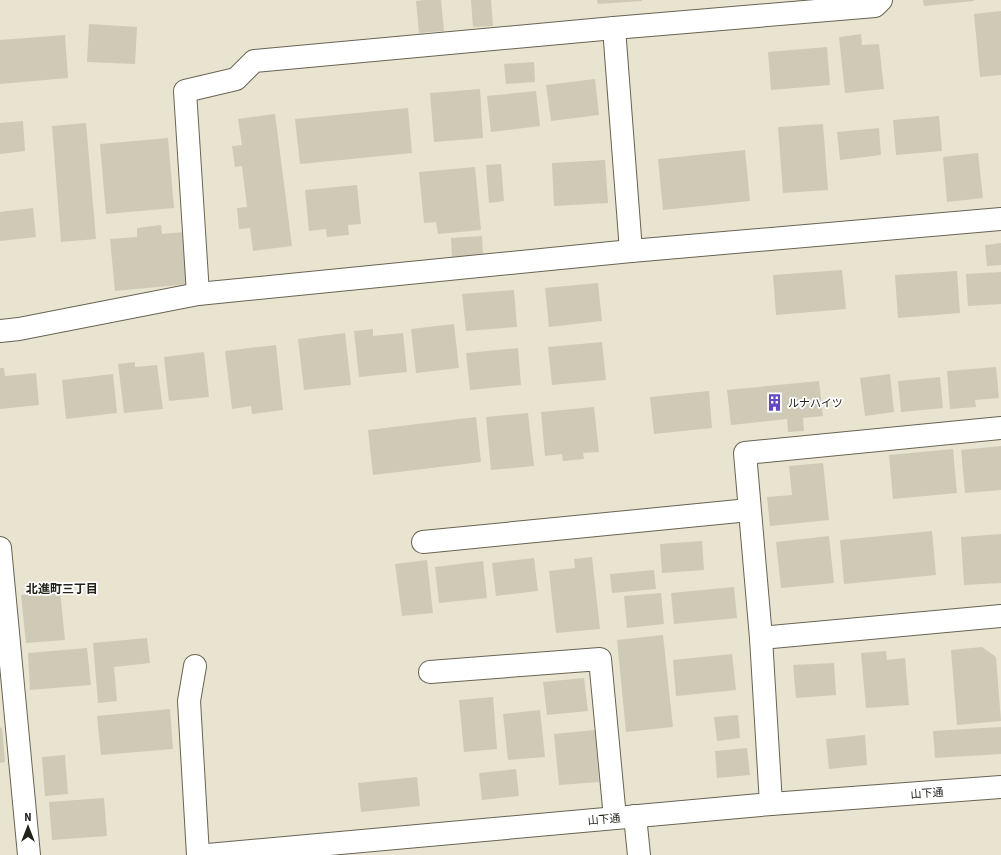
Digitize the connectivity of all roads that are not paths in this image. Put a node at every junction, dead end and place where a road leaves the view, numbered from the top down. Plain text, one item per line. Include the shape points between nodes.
1 (881, 0) edge
2 (614, 28) junction
3 (1001, 219) edge
4 (631, 251) junction
5 (198, 294) junction
6 (0, 331) edge
7 (1001, 428) edge
8 (749, 510) junction
9 (424, 542) dead end
10 (0, 548) edge
11 (1001, 616) edge
12 (761, 638) junction
13 (195, 666) dead end
14 (430, 672) dead end
15 (1001, 787) edge
16 (771, 804) junction
17 (625, 817) junction
18 (258, 853) edge
19 (29, 855) edge
20 (198, 855) edge
21 (208, 855) edge
22 (638, 855) edge

1 - 2 street via 875,6
2 - 4 street
2 - 5 street via 254,61 236,79 185,90
3 - 4 street
4 - 5 street
5 - 6 street
7 - 8 street via 745,453
8 - 9 street
8 - 12 street
10 - 19 street
11 - 12 street
12 - 16 street
13 - 20 street via 189,702
14 - 17 street via 600,659
15 - 16 street, 山下通
16 - 17 street, 山下通
17 - 18 street, 山下通
17 - 22 street
18 - 21 street, 山下通

